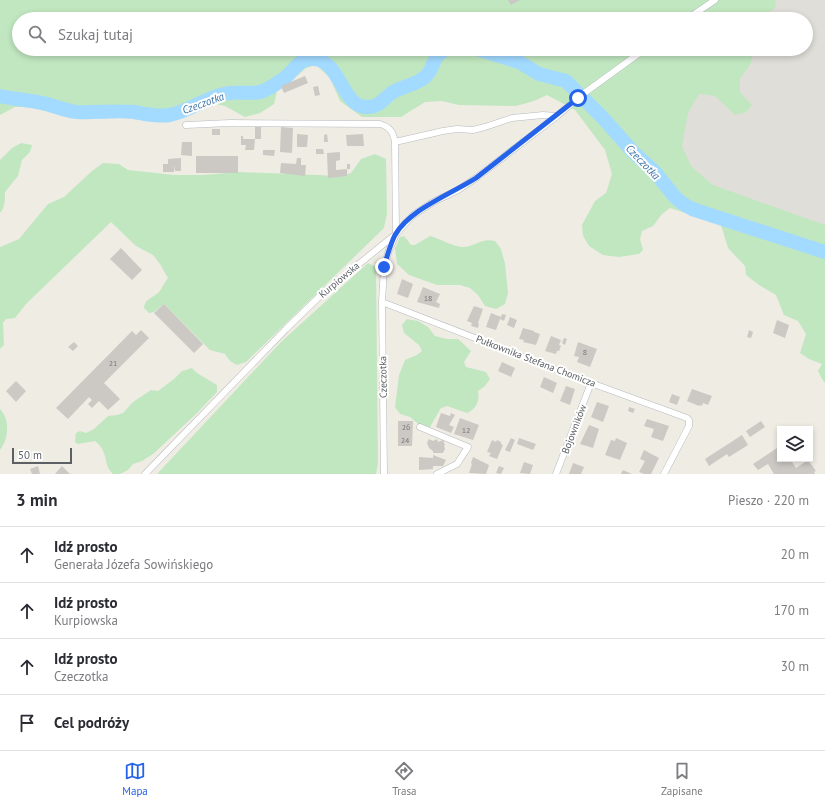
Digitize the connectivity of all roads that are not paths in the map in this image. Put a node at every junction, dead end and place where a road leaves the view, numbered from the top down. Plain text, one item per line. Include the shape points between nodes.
1 (714, 0) edge
2 (697, 12) edge
3 (635, 56) edge
4 (557, 116) junction
5 (186, 125) dead end
6 (395, 142) junction
7 (396, 234) junction
8 (382, 302) junction
9 (592, 383) junction
10 (420, 427) dead end
11 (145, 474) edge
12 (384, 474) edge
13 (437, 474) edge
14 (556, 474) edge
15 (664, 474) edge

1 - 2 street
3 - 4 street, Kurpiowska
4 - 6 street via 512,118 479,129 442,131
4 - 7 street, Kurpiowska via 476,178 412,216
5 - 6 street via 380,124 394,133
6 - 7 street, Czeczotka
7 - 8 street, Czeczotka via 384,267
7 - 11 street, Kurpiowska via 322,293
8 - 9 street, Pułkownika Stefana Chomicza
8 - 12 street, Czeczotka
9 - 14 street, Bojowników
9 - 15 street, Pułkownika Stefana Chomicza via 689,420 689,426
10 - 13 street via 468,447 457,464

